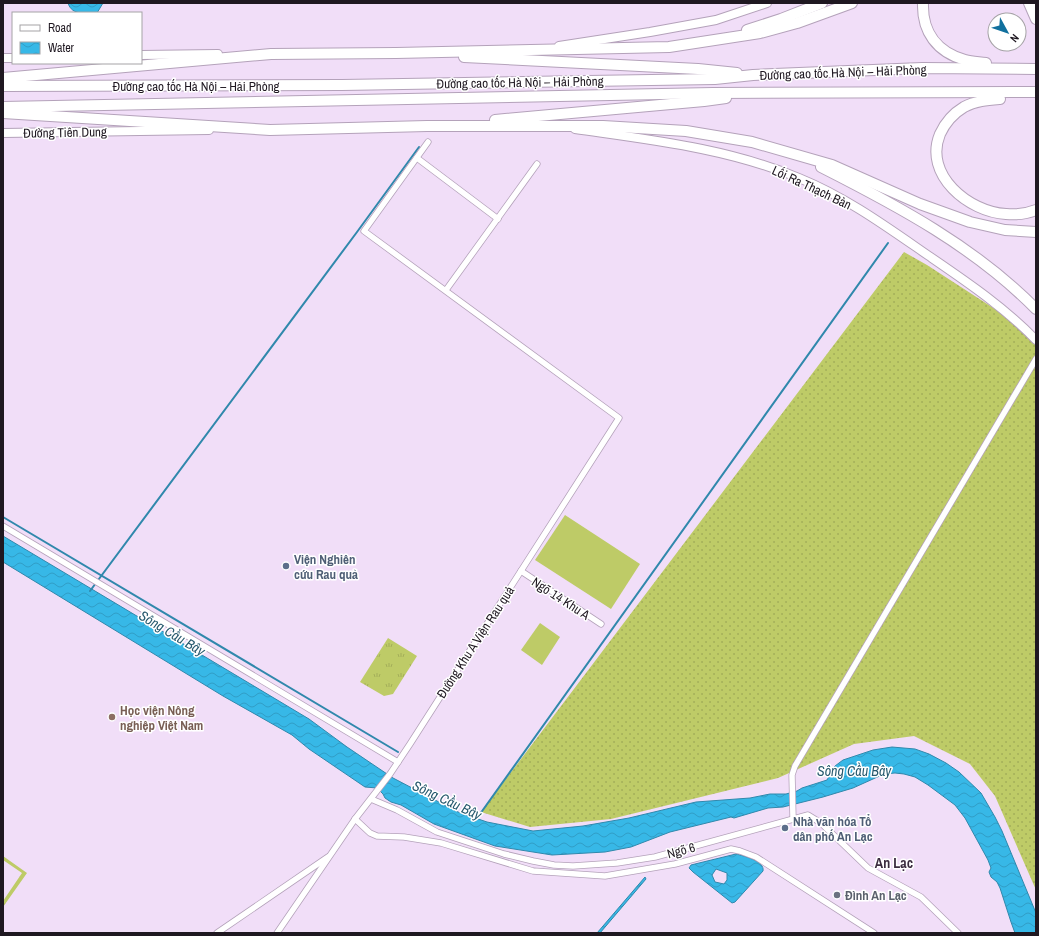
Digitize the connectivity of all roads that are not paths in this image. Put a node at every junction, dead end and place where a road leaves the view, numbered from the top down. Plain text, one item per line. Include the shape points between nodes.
1 (767, 3) edge
2 (822, 3) edge
3 (852, 3) edge
4 (923, 3) edge
5 (1029, 3) edge
6 (1032, 3) edge
7 (1036, 20) edge
8 (713, 41) junction
9 (533, 50) junction
10 (396, 53) junction
11 (271, 54) junction
12 (142, 55) edge
13 (1036, 63) edge
14 (1036, 69) edge
15 (753, 75) junction
16 (3, 78) edge
17 (3, 86) edge
18 (1036, 92) edge
19 (752, 93) junction
20 (1036, 98) edge
21 (3, 107) edge
22 (3, 113) edge
23 (427, 126) junction
24 (548, 126) junction
25 (270, 130) junction
26 (3, 133) edge
27 (428, 142) dead end
28 (794, 154) junction
29 (417, 158) junction
30 (537, 164) dead end
31 (1036, 210) edge
32 (498, 219) junction
33 (1036, 232) edge
34 (446, 290) junction
35 (1036, 309) edge
36 (1036, 340) edge
37 (1036, 359) edge
38 (3, 526) edge
39 (521, 571) junction
40 (601, 624) dead end
41 (398, 762) junction
42 (372, 798) junction
43 (793, 816) junction
44 (355, 819) junction
45 (330, 856) junction
46 (217, 933) edge
47 (277, 933) edge
48 (874, 933) edge
49 (958, 933) edge

1 - 9 main road via 716,20
2 - 8 highway
3 - 8 highway via 782,27
4 - 13 highway via 923,19 929,35 954,56 966,61 987,64
5 - 7 highway
6 - 7 highway
8 - 9 highway via 669,47
9 - 10 highway
10 - 11 highway
10 - 15 highway via 698,69
11 - 12 main road
11 - 16 highway
14 - 15 highway, Đường cao tốc Hà Nội – Hải Phòng via 922,68
15 - 17 highway, Đường cao tốc Hà Nội – Hải Phòng via 715,79 349,85
18 - 19 highway, Đường cao tốc Hà Nội – Hải Phòng
19 - 21 highway, Đường cao tốc Hà Nội – Hải Phòng
19 - 23 highway via 704,101
20 - 31 highway via 987,100 965,107 956,113 943,129 937,153 940,169 946,181 971,203 996,214 1013,215
22 - 25 highway
23 - 24 highway
23 - 25 highway
24 - 28 highway via 686,131 752,142
24 - 36 main road, Lối Ra Thạch Bàn via 703,149 750,160 800,178 864,212 932,258 994,301
25 - 26 main road, Đường Tiên Dung
27 - 29 street
28 - 33 highway via 844,170 944,213 981,225
28 - 35 highway via 871,193 947,238 1002,277
29 - 32 street
29 - 34 street via 364,231
30 - 32 street
32 - 34 street
34 - 39 street, Đường Khu A Viện Rau quả via 619,418
37 - 43 street via 795,766 792,775
38 - 41 street
39 - 40 street, Ngõ 14 Khu A
39 - 41 street, Đường Khu A Viện Rau quả
41 - 42 street, Đường Khu A Viện Rau quả
42 - 43 street, Ngõ 6 via 437,832 534,862 573,866 655,857
42 - 44 street, Đường Khu A Viện Rau quả
43 - 49 street, Ngõ 6 via 807,815 821,823 868,868 921,896
44 - 45 street, Đường Khu A Viện Rau quả
44 - 48 street via 376,836 404,837 441,843 533,871 605,876 675,864 731,849 756,857
45 - 46 street
45 - 47 street, Đường Khu A Viện Rau quả

